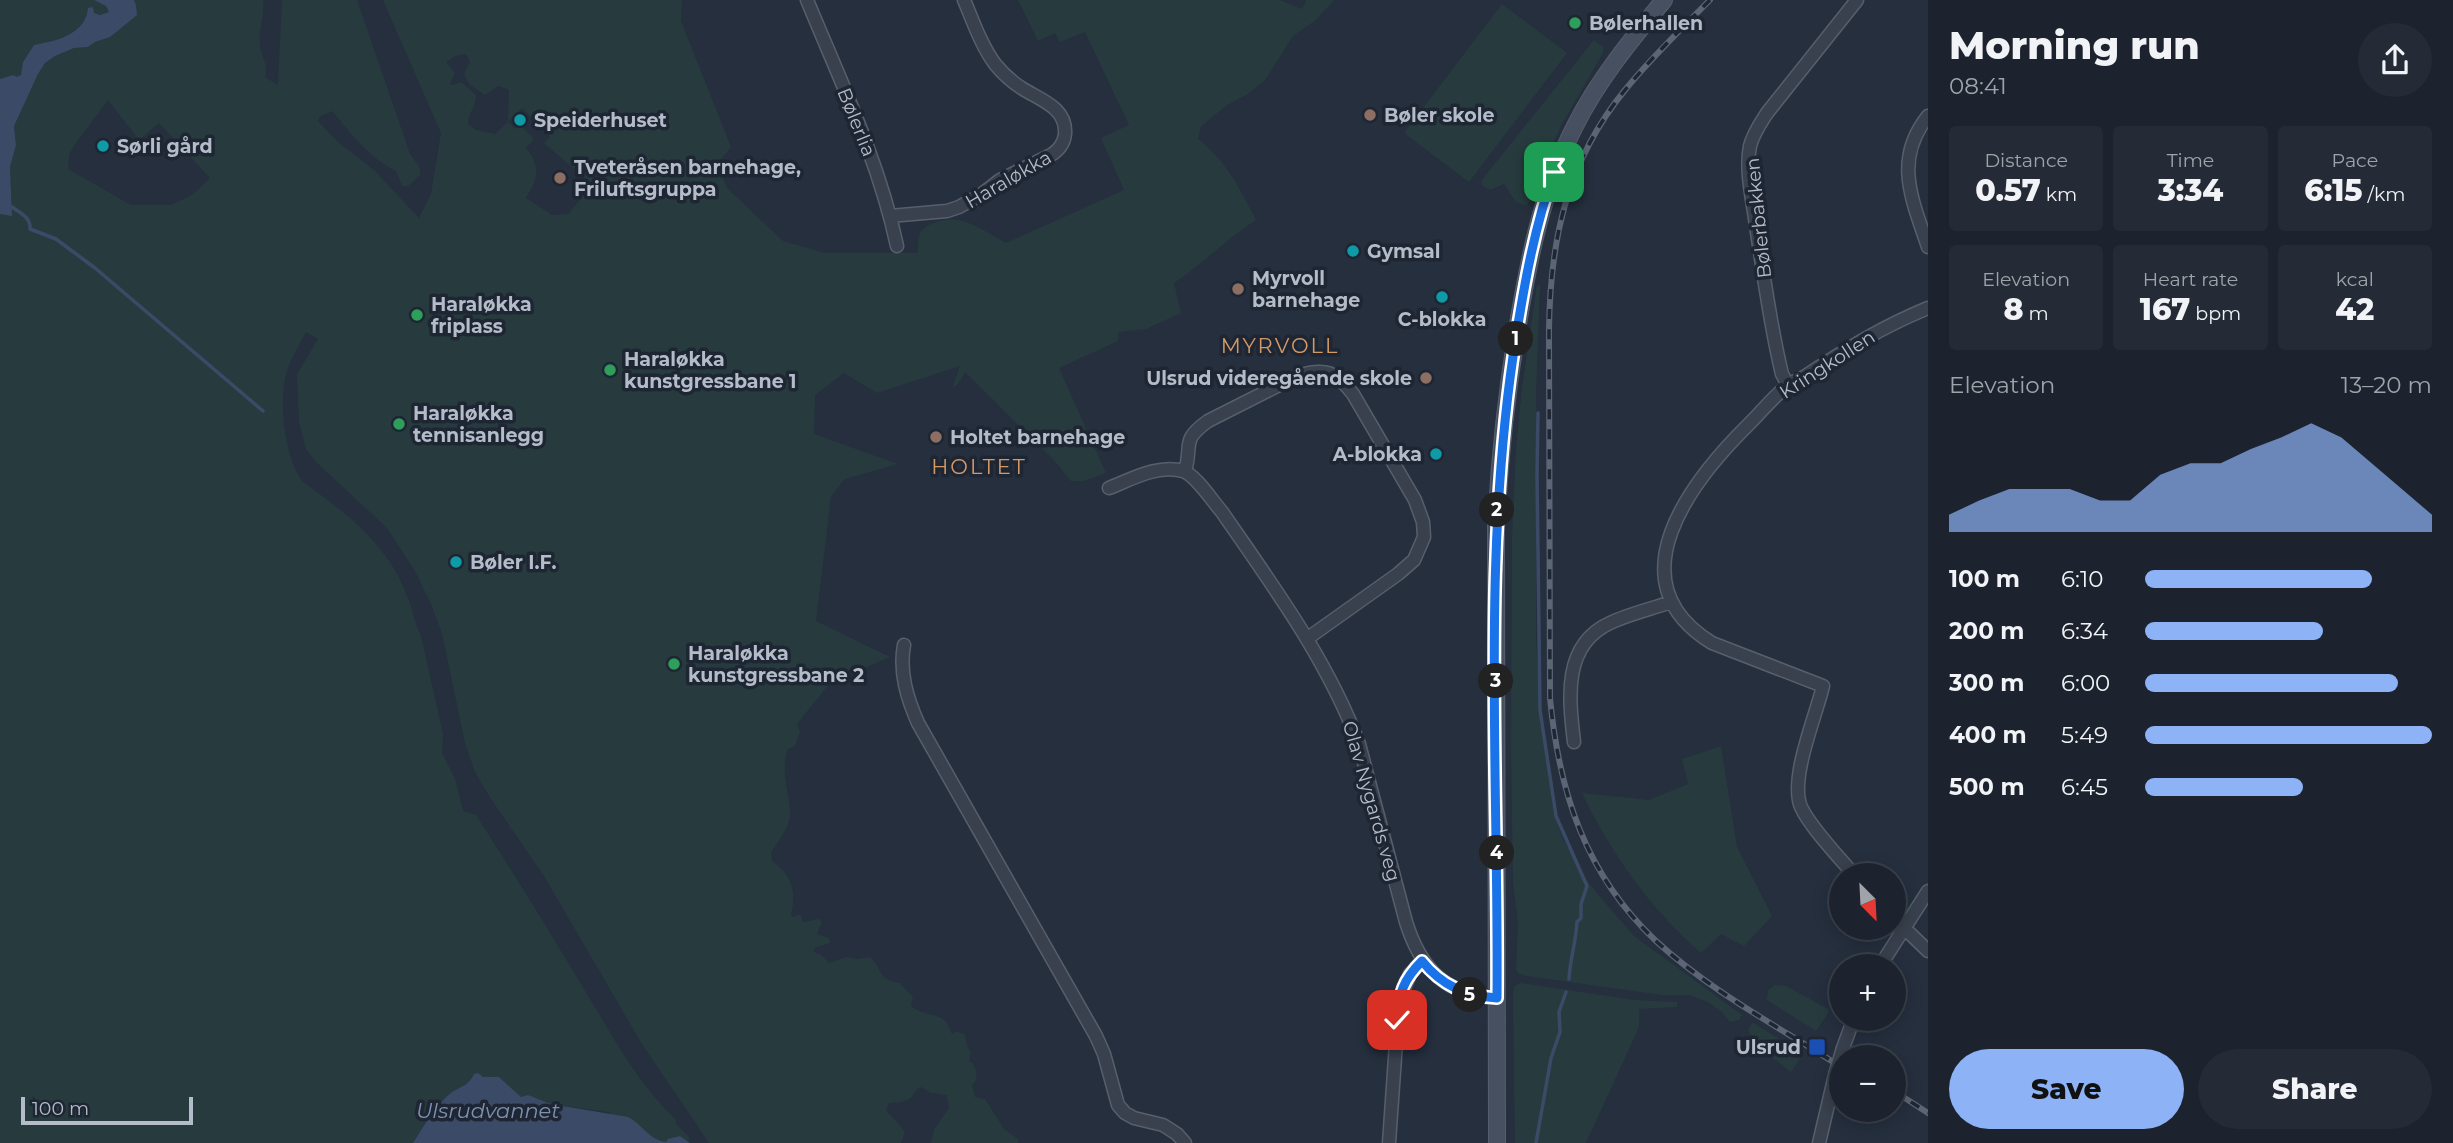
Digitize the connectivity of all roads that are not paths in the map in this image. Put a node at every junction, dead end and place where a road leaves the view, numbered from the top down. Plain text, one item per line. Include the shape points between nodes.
1 (807, 0) edge
2 (964, 0) edge
3 (1664, 0) edge
4 (1857, 0) edge
5 (1928, 116) edge
6 (890, 216) junction
7 (897, 246) dead end
8 (1928, 247) edge
9 (1928, 308) edge
10 (1788, 385) junction
11 (1185, 471) junction
12 (1108, 488) dead end
13 (1671, 602) junction
14 (1308, 638) junction
15 (904, 645) dead end
16 (1574, 742) dead end
17 (1844, 863) edge
18 (1928, 891) edge
19 (1906, 925) edge
20 (1906, 930) edge
21 (1928, 951) edge
22 (1422, 961) junction
23 (1497, 998) junction
24 (1849, 1031) edge
25 (1185, 1143) edge
26 (1389, 1143) edge
27 (1497, 1143) edge
28 (1819, 1143) edge

1 - 6 street, Bølerlia
2 - 6 street, Haraløkka via 1006,77 1061,115 1064,142 1051,155 959,207
3 - 23 main road via 1601,82 1564,148 1535,232 1520,306 1496,527
4 - 10 street, Bølerbakken via 1767,113 1750,146 1752,200 1766,298
5 - 8 street via 1914,139 1907,167
6 - 7 street, Bølerlia
9 - 10 street, Kringkollen via 1873,332
10 - 13 street, Kringkollen via 1720,455 1692,506 1669,535 1663,579
11 - 12 street via 1157,469
11 - 14 street, Olav Nygards veg via 1222,512
11 - 14 street via 1195,430 1220,415 1312,371 1342,379 1415,500 1424,537 1414,559 1398,574
13 - 16 street via 1611,623 1582,645 1571,677
13 - 17 street, Kringkollen via 1685,623 1712,643 1823,686 1797,795 1805,815
14 - 22 street, Olav Nygards veg via 1359,744 1406,922
15 - 25 street via 902,669 918,723 1096,1036 1115,1099 1125,1114 1163,1125
18 - 19 street
20 - 21 street
22 - 23 street, Olav Nygards veg via 1462,992
22 - 26 street via 1410,974 1399,1000
23 - 27 main road
24 - 28 street, bridge

